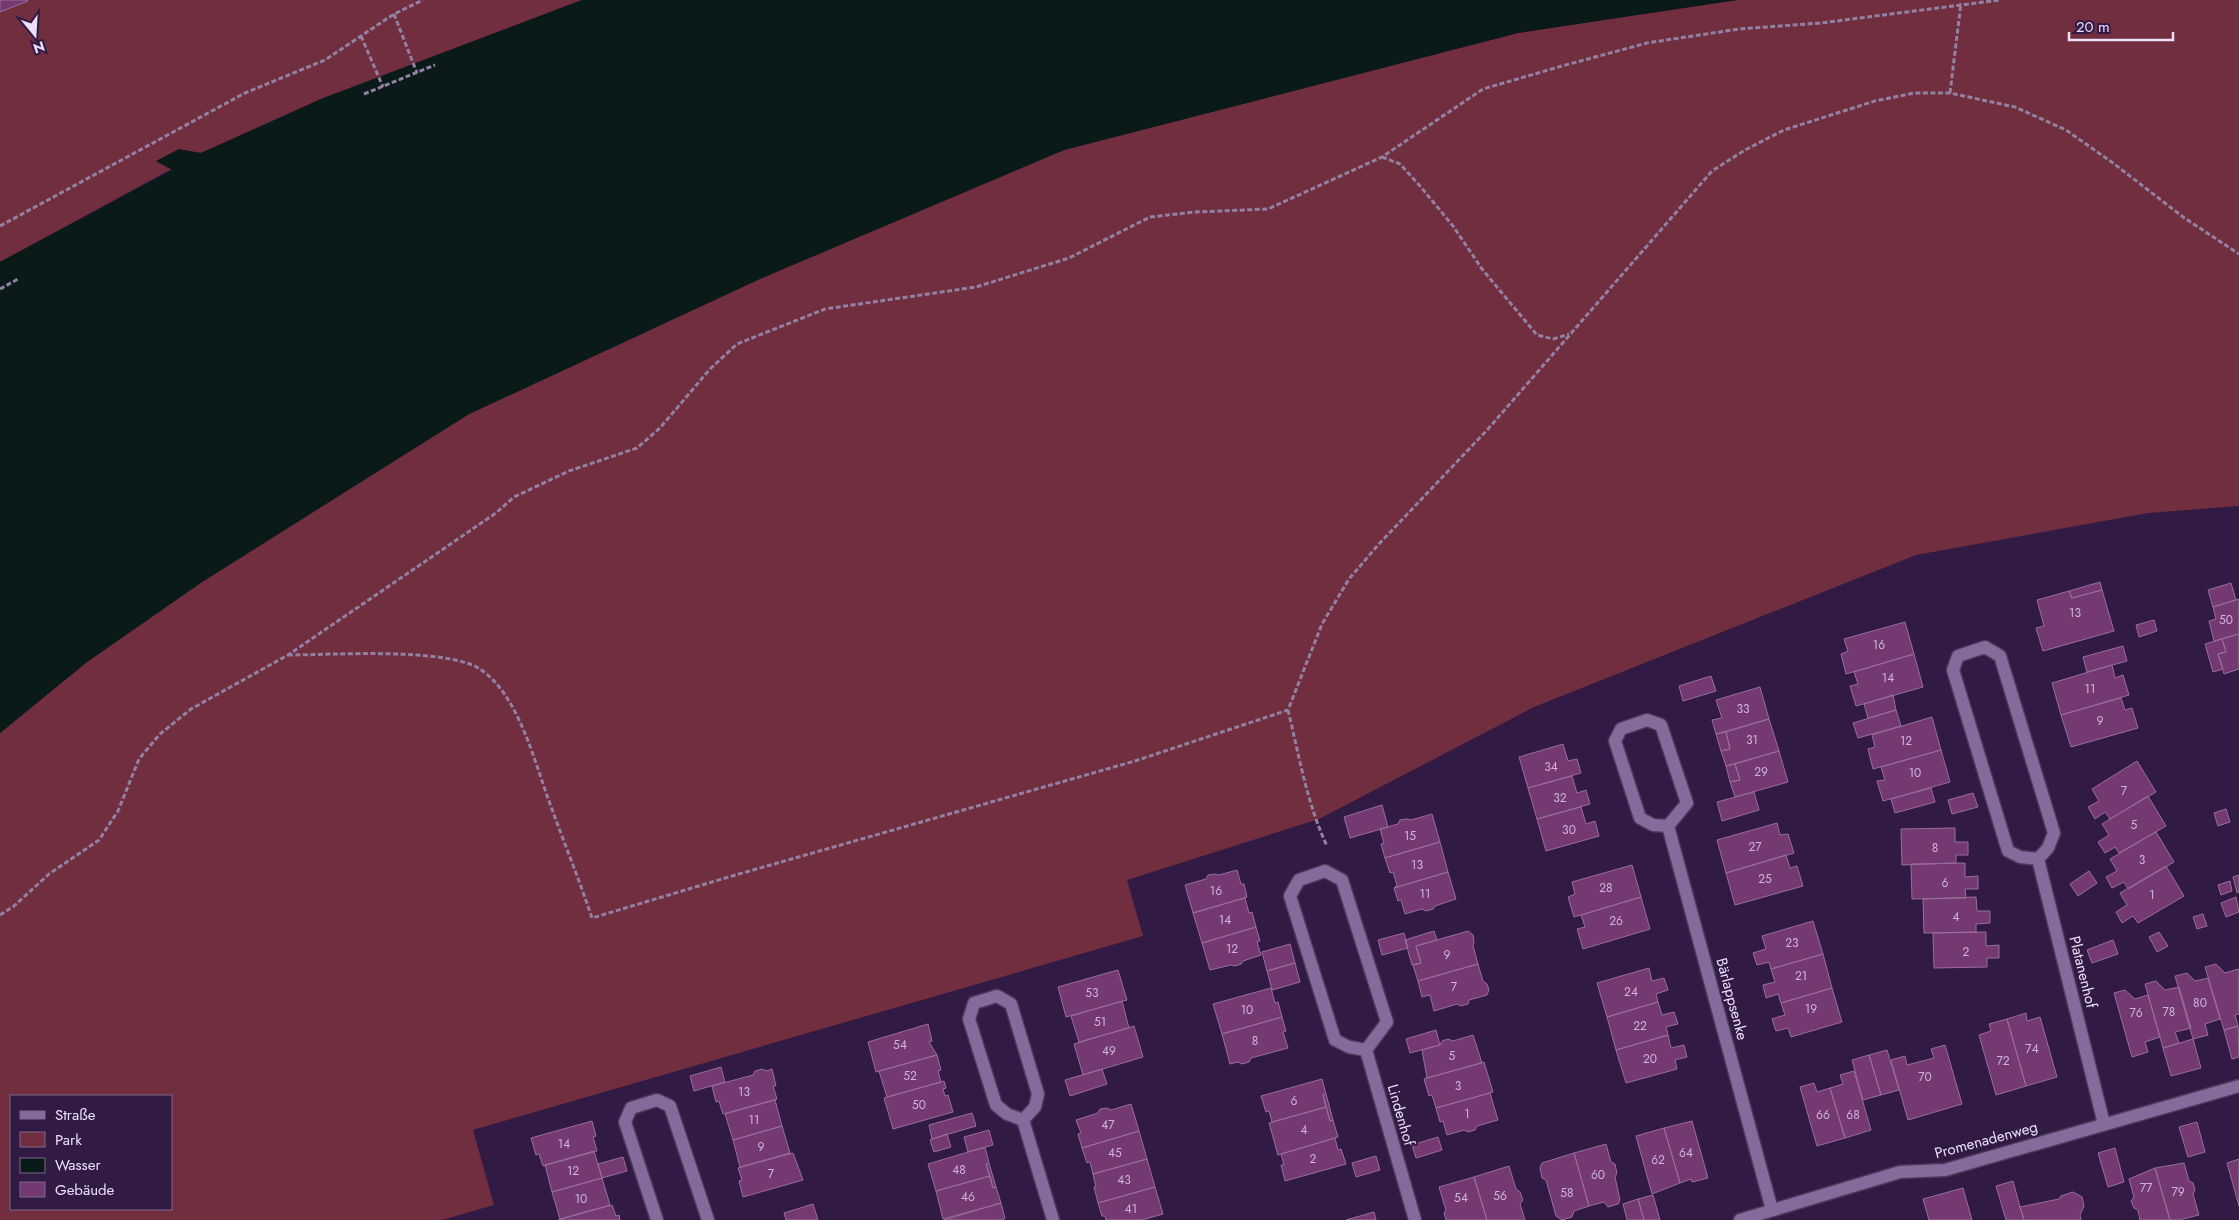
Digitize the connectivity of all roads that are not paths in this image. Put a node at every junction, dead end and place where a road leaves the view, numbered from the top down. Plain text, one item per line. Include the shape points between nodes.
1 (1668, 826) junction
2 (2038, 859) junction
3 (1366, 1050) junction
4 (2239, 1086) edge
5 (1023, 1120) junction
6 (2104, 1124) junction
7 (1772, 1210) junction
8 (657, 1220) edge
9 (708, 1220) edge
10 (1052, 1220) edge
11 (1415, 1220) edge
12 (1740, 1220) edge

1 - 1 street via 1653,825 1640,818 1615,741 1621,729 1647,720 1661,725 1686,803
1 - 7 street, Bärlappsenke
2 - 2 street via 2008,852 1952,670 1958,656 1985,647 2000,656 2054,833 2048,848
2 - 6 street, Platanenhof
3 - 3 street via 1335,1040 1290,896 1299,880 1324,871 1342,880 1387,1022
3 - 11 street, Lindenhof
4 - 6 street, Promenadenweg
5 - 5 street via 1007,1114 996,1105 969,1019 974,1003 997,996 1011,1004 1038,1094 1035,1108
5 - 10 street
6 - 7 street, Promenadenweg via 1945,1170 1900,1172
7 - 12 street, Promenadenweg
8 - 9 street via 625,1122 632,1108 656,1100 670,1106

